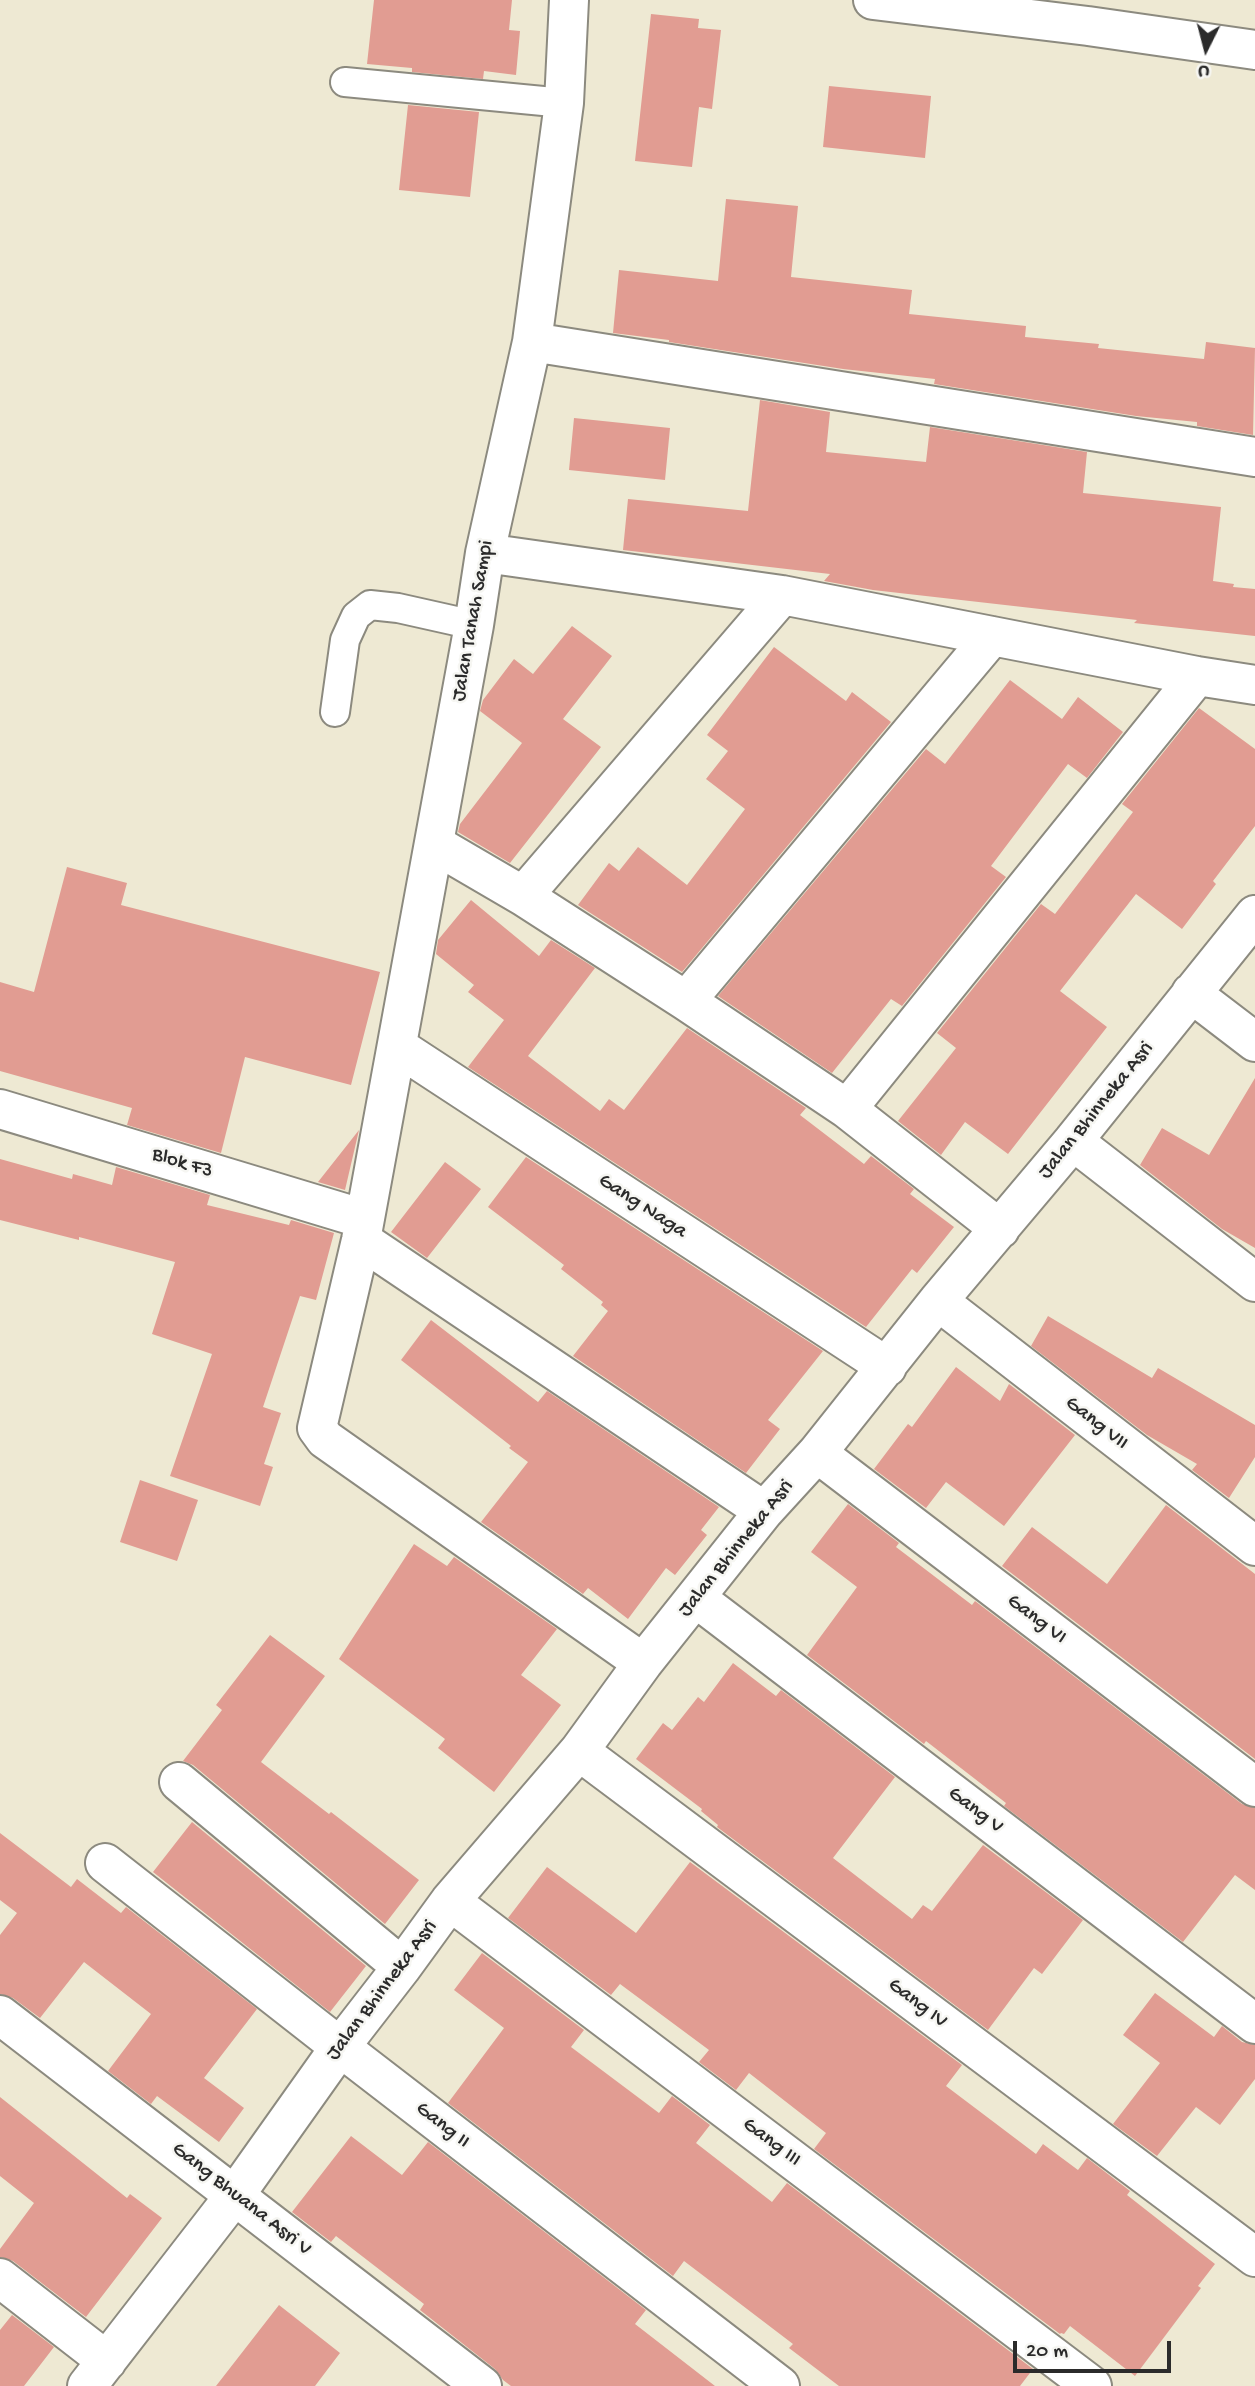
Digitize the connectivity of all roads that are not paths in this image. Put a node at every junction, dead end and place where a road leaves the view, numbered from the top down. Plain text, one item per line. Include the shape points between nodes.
1 (569, 0) edge
2 (873, 0) edge
3 (1255, 50) edge
4 (345, 82) dead end
5 (564, 103) junction
6 (532, 342) junction
7 (1255, 457) edge
8 (485, 553) junction
9 (782, 595) junction
10 (474, 625) junction
11 (992, 635) junction
12 (1197, 676) junction
13 (1255, 685) edge
14 (335, 712) dead end
15 (434, 844) junction
16 (523, 897) junction
17 (1255, 915) edge
18 (1192, 993) junction
19 (686, 1001) junction
20 (1255, 1042) edge
21 (398, 1047) junction
22 (847, 1109) junction
23 (0, 1110) edge
24 (1073, 1142) junction
25 (362, 1229) junction
26 (1000, 1229) junction
27 (1255, 1282) edge
28 (938, 1301) junction
29 (887, 1367) junction
30 (817, 1453) junction
31 (764, 1511) junction
32 (1255, 1546) edge
33 (696, 1598) junction
34 (643, 1663) junction
35 (579, 1751) junction
36 (179, 1782) dead end
37 (1255, 1787) edge
38 (106, 1863) dead end
39 (450, 1900) junction
40 (402, 1967) junction
41 (0, 2015) edge
42 (1255, 2024) edge
43 (340, 2047) junction
44 (235, 2195) junction
45 (1255, 2257) edge
46 (0, 2278) edge
47 (97, 2374) edge
48 (482, 2386) edge
49 (780, 2386) edge
50 (1092, 2386) edge

1 - 5 street, Jalan Tanah Sampi
2 - 3 street
4 - 5 lane
5 - 6 street, Jalan Tanah Sampi
6 - 7 street
6 - 8 street, Jalan Tanah Sampi
8 - 9 street
8 - 10 street, Jalan Tanah Sampi
9 - 11 street
9 - 16 street
10 - 14 lane via 370,605 356,616 345,640
10 - 15 street, Jalan Tanah Sampi
11 - 12 street
11 - 19 street
12 - 13 street
12 - 22 street
15 - 16 street
15 - 21 street, Jalan Tanah Sampi
16 - 19 street
17 - 18 street, Jalan Bhinneka Asri
18 - 20 street
18 - 24 street, Jalan Bhinneka Asri
19 - 22 street
21 - 25 street, Jalan Tanah Sampi
21 - 29 street, Gang Naga
22 - 26 street
23 - 25 street, Blok F3
24 - 26 street, Jalan Bhinneka Asri
24 - 27 street
25 - 31 street, Blok F3
25 - 34 street, Jalan Tanah Sampi via 317,1420 319,1433
26 - 28 street, Jalan Bhinneka Asri
28 - 29 street, Jalan Bhinneka Asri
28 - 32 street, Gang VII
29 - 30 street, Jalan Bhinneka Asri
30 - 31 street, Jalan Bhinneka Asri
30 - 37 street, Gang VI
31 - 33 street, Jalan Bhinneka Asri
33 - 34 street, Jalan Bhinneka Asri
33 - 42 street, Gang V
34 - 35 street, Jalan Bhinneka Asri
35 - 39 street, Jalan Bhinneka Asri
35 - 45 street, Gang IV
36 - 40 street
38 - 43 street, Gang II
39 - 40 street, Jalan Bhinneka Asri
39 - 50 street, Gang III
40 - 43 street, Jalan Bhinneka Asri
41 - 44 street, Gang Bhuana Asri V
43 - 44 street, Jalan Bhinneka Asri
43 - 49 street, Gang II
44 - 47 street, Jalan Bhinneka Asri
44 - 48 street, Gang Bhuana Asri V
46 - 47 street

